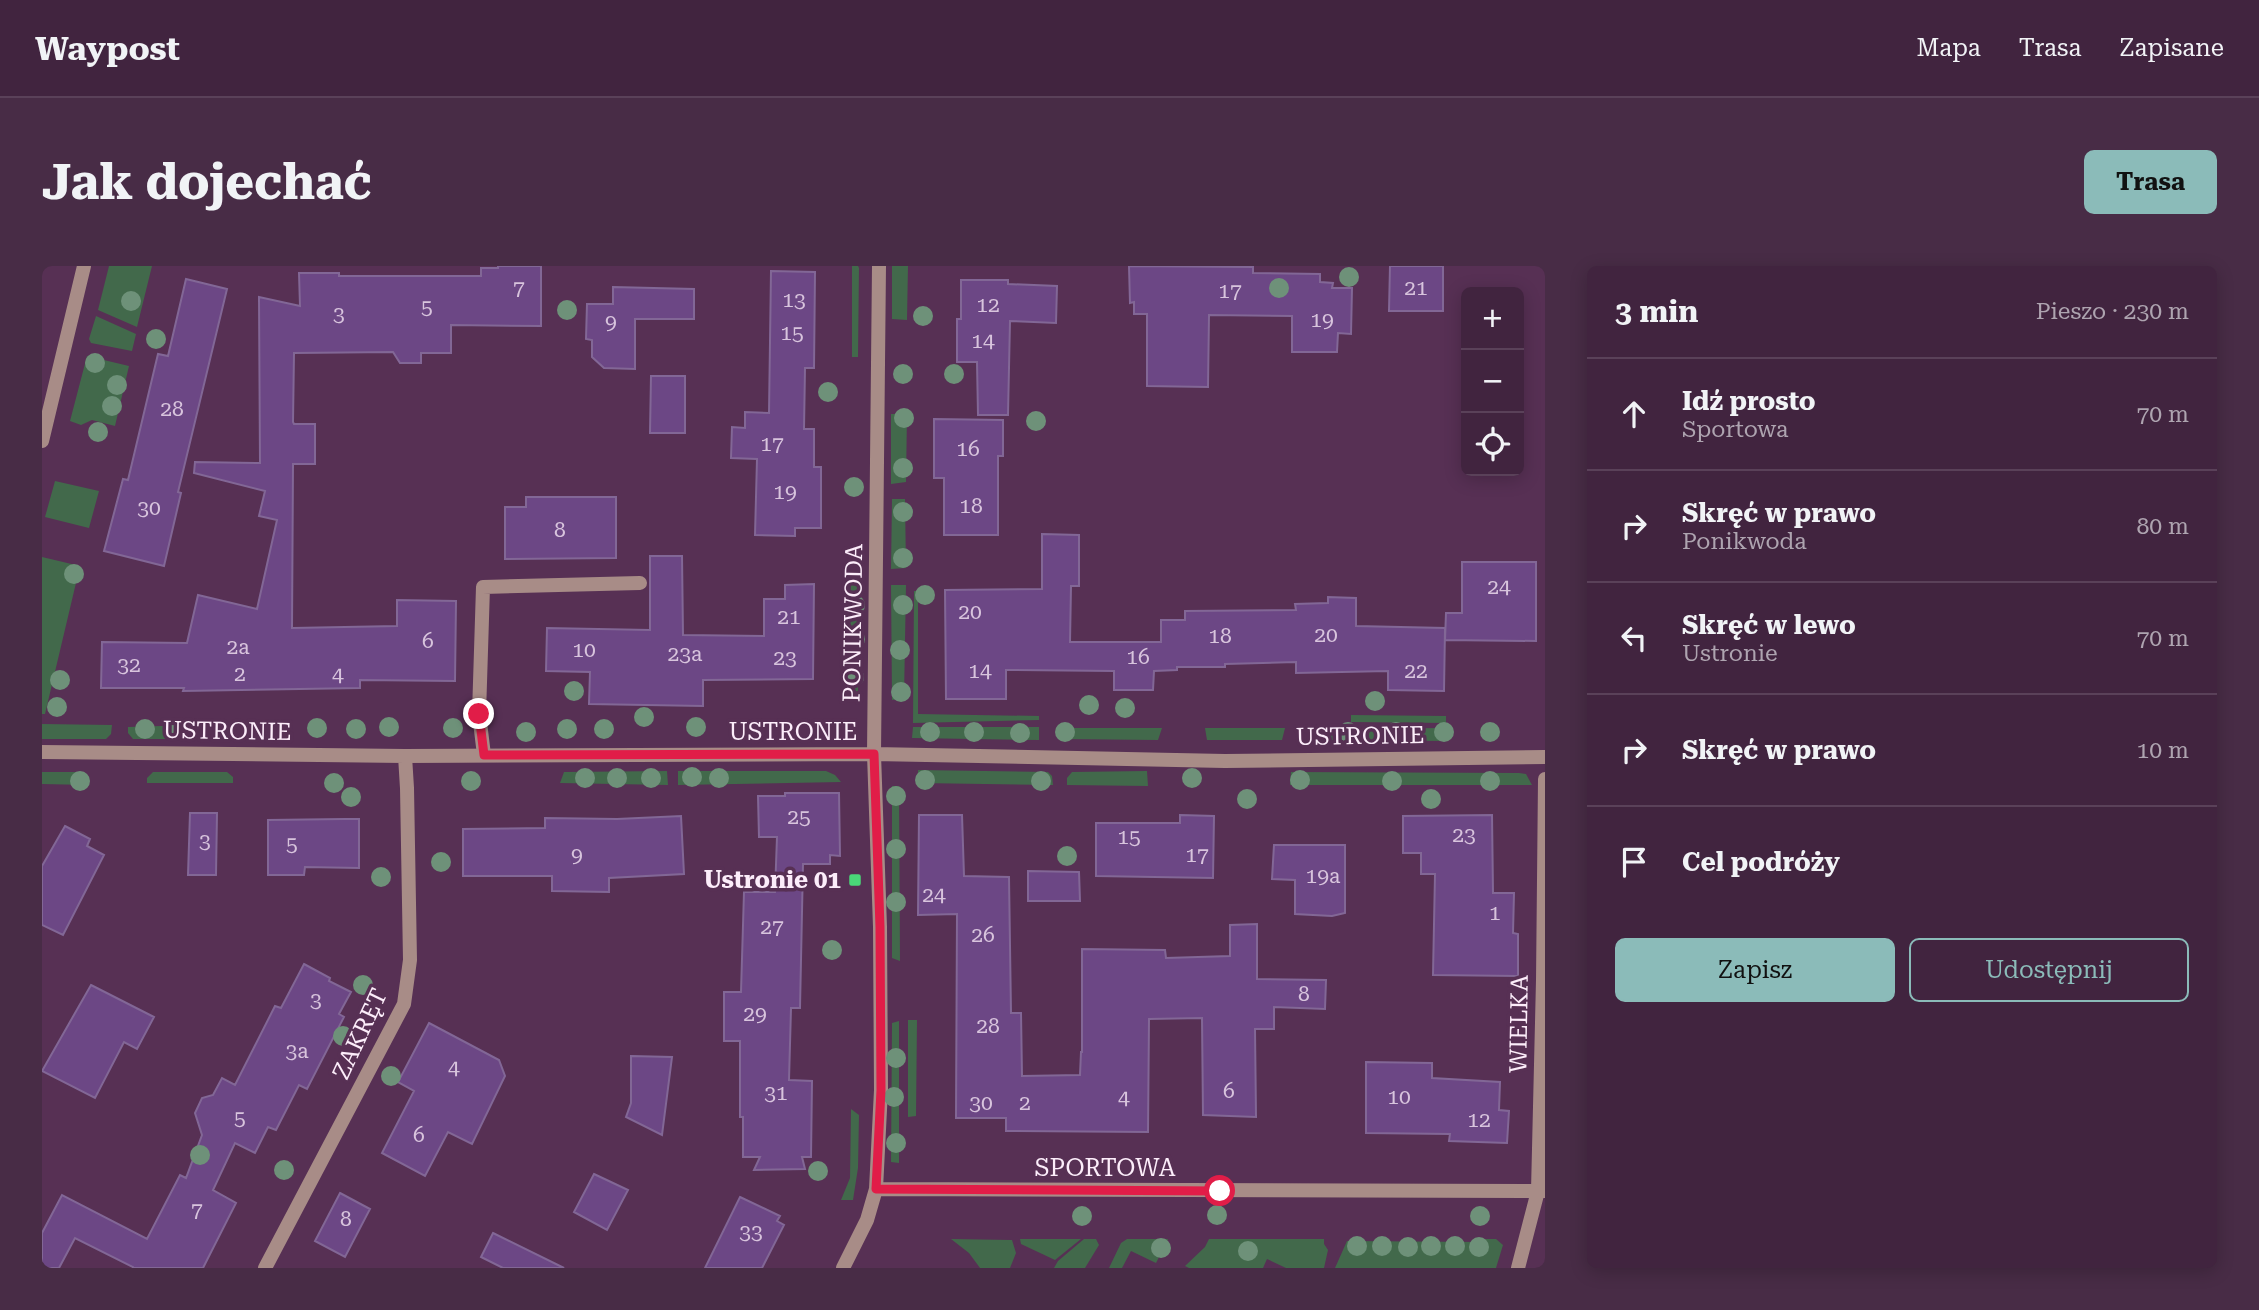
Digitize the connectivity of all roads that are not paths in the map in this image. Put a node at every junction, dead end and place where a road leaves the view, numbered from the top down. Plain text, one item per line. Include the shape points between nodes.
1 (84, 266) edge
2 (879, 266) edge
3 (42, 441) edge
4 (640, 583) dead end
5 (42, 752) edge
6 (874, 754) junction
7 (405, 755) junction
8 (484, 755) junction
9 (1545, 757) edge
10 (1545, 779) edge
11 (876, 1189) junction
12 (1542, 1191) edge
13 (265, 1268) edge
14 (844, 1268) edge
15 (1518, 1268) edge

1 - 3 street
2 - 6 street, PONIKWODA
4 - 8 street via 483,587 479,714
5 - 7 street, USTRONIE
6 - 8 street, USTRONIE
6 - 9 street, USTRONIE via 1225,761
6 - 11 street, PONIKWODA via 881,1090
7 - 8 street, USTRONIE
7 - 13 street, ZAKRĘT via 410,960 404,1004
10 - 12 street, WIELKA
11 - 12 street, SPORTOWA
11 - 14 street, PONIKWODA
12 - 15 street, WIELKA

